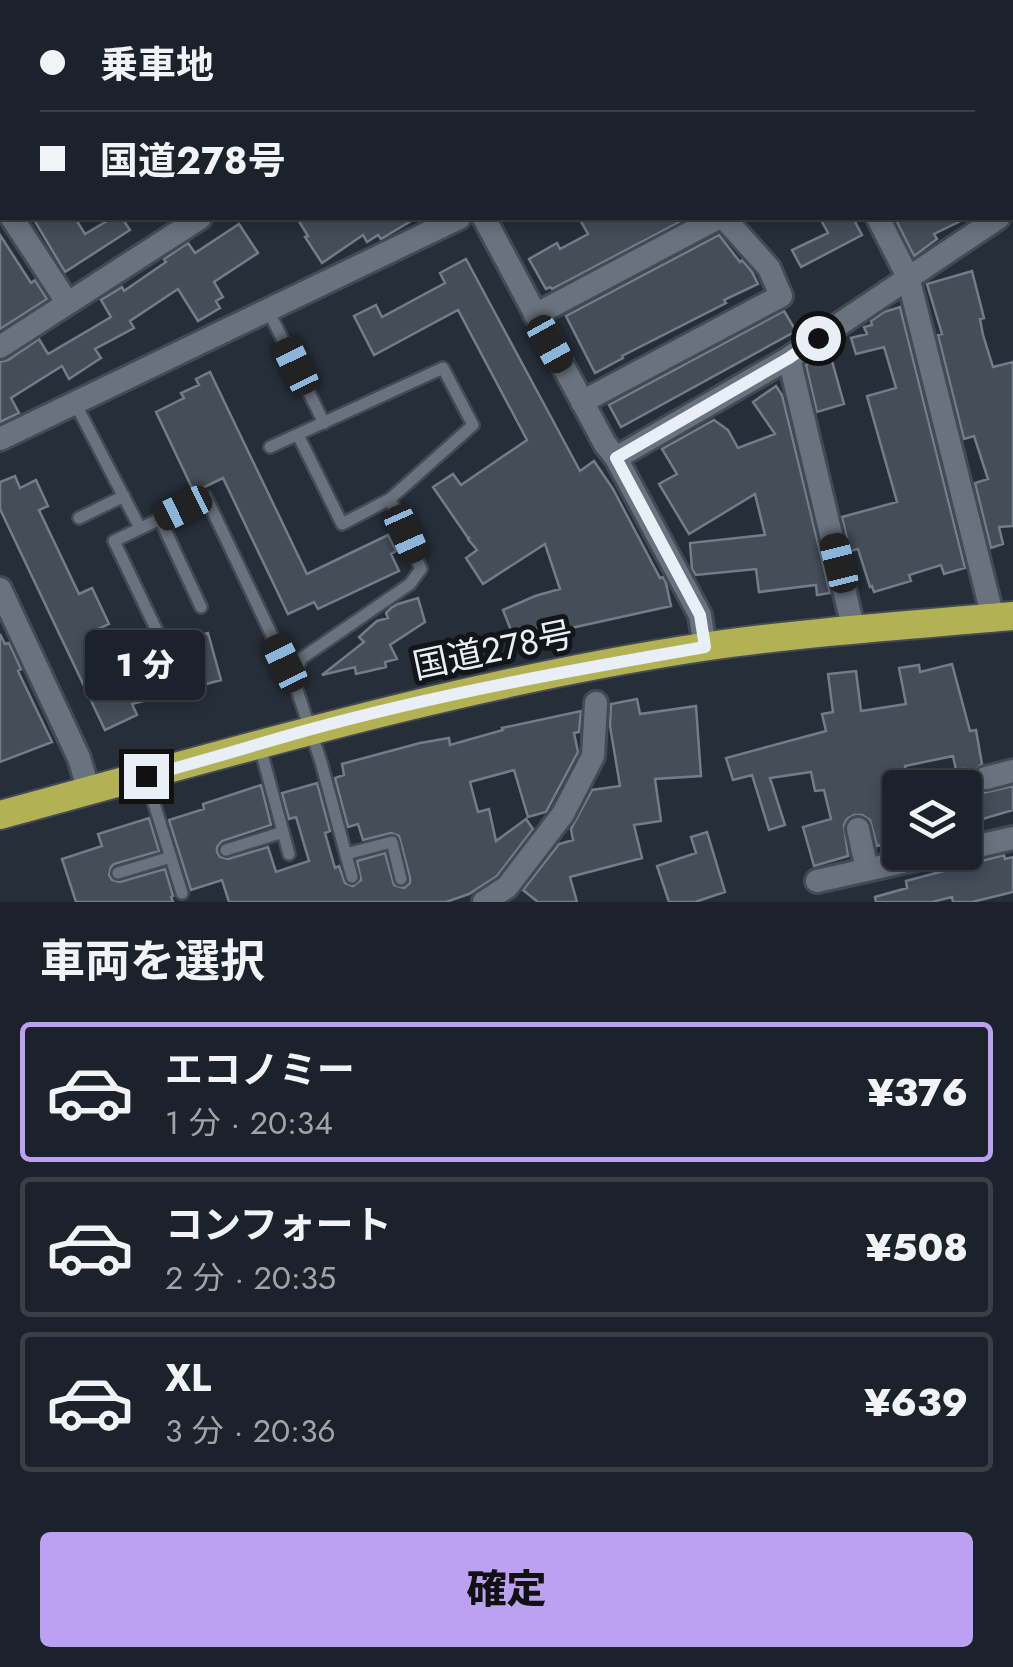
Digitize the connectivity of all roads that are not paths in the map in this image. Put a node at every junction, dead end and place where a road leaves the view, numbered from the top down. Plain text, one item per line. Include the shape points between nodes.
1 (13, 220) edge
2 (197, 220) edge
3 (456, 220) edge
4 (485, 220) edge
5 (717, 220) edge
6 (723, 220) edge
7 (879, 220) edge
8 (995, 220) edge
9 (908, 277) junction
10 (66, 302) junction
11 (268, 310) junction
12 (535, 314) junction
13 (0, 347) edge
14 (789, 358) junction
15 (582, 402) junction
16 (75, 403) junction
17 (324, 423) junction
18 (298, 435) junction
19 (0, 439) edge
20 (270, 448) dead end
21 (616, 458) junction
22 (124, 496) junction
23 (390, 499) junction
24 (79, 518) dead end
25 (160, 519) junction
26 (140, 528) junction
27 (0, 589) edge
28 (200, 607) dead end
29 (1003, 617) edge
30 (854, 630) junction
31 (157, 632) dead end
32 (705, 647) junction
33 (296, 670) junction
34 (596, 703) dead end
35 (310, 729) junction
36 (259, 744) junction
37 (1013, 772) edge
38 (146, 776) junction
39 (986, 778) dead end
40 (89, 791) junction
41 (0, 814) edge
42 (858, 829) dead end
43 (283, 832) junction
44 (1013, 838) edge
45 (982, 845) edge
46 (226, 850) dead end
47 (289, 854) dead end
48 (346, 854) junction
49 (170, 857) junction
50 (882, 867) edge
51 (868, 870) junction
52 (118, 873) dead end
53 (352, 877) dead end
54 (401, 879) dead end
55 (817, 881) dead end
56 (182, 893) dead end
57 (509, 894) edge
58 (484, 902) edge

1 - 10 street
2 - 10 street
3 - 11 street
4 - 12 street
5 - 12 street
6 - 15 street via 768,268 780,296
7 - 9 street
8 - 9 street
9 - 14 street
9 - 29 street
10 - 13 street
11 - 16 street
11 - 17 lane
12 - 15 street
14 - 21 street
14 - 30 street
15 - 21 street
16 - 19 street
16 - 22 lane
17 - 18 lane
17 - 23 lane via 443,368 474,425
18 - 20 lane
18 - 23 lane via 342,524
21 - 32 street via 700,615
22 - 24 lane
22 - 26 lane
23 - 33 lane via 421,569 410,584 302,658
25 - 26 lane
25 - 28 lane
25 - 33 lane via 206,497 285,663
26 - 31 lane via 114,540
27 - 40 street
29 - 30 highway, 国道278号
30 - 32 highway, 国道278号
32 - 35 highway, 国道278号
33 - 35 lane
34 - 57 street via 593,756
35 - 36 highway, 国道278号
35 - 48 lane
36 - 38 highway, 国道278号
36 - 43 lane
37 - 39 street
38 - 40 highway, 国道278号
38 - 49 lane
40 - 41 highway, 国道278号
42 - 51 street
43 - 46 lane
43 - 47 lane
44 - 45 street
48 - 53 lane
48 - 54 lane via 392,842
49 - 52 lane
49 - 56 lane
50 - 51 street
51 - 55 street
57 - 58 street

